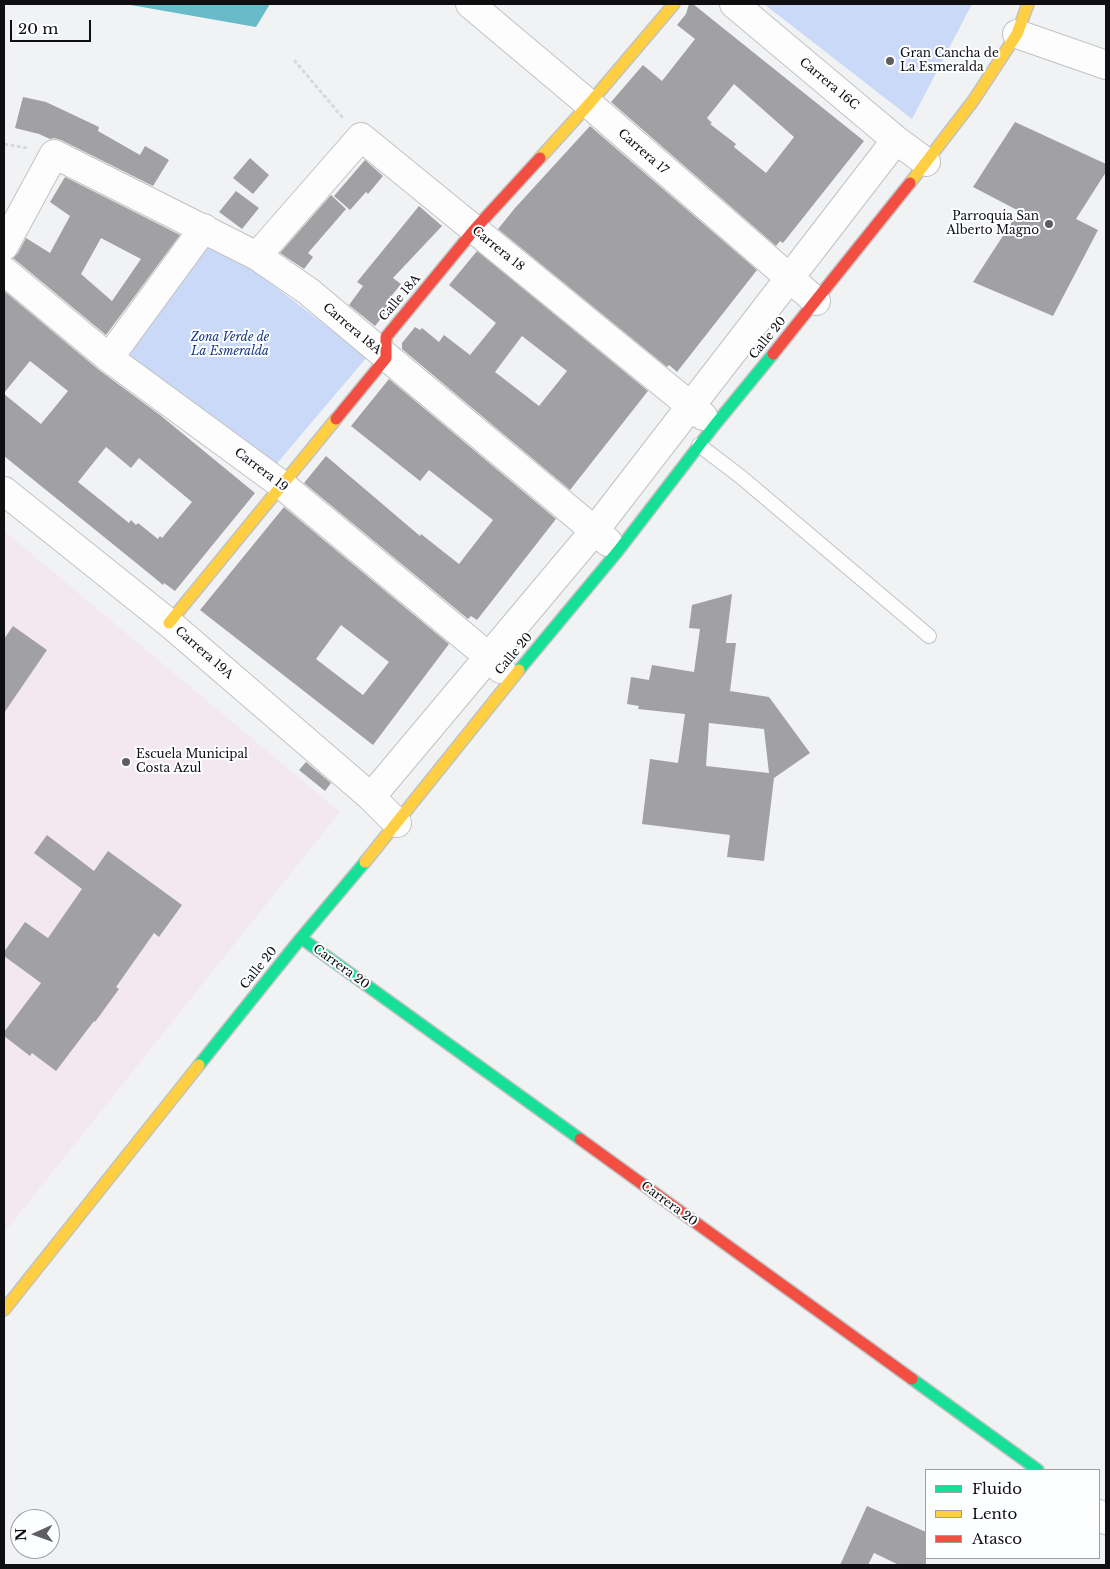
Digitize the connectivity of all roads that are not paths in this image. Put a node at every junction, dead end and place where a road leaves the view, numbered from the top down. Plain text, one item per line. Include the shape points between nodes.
1 (470, 4) edge
2 (674, 4) edge
3 (734, 4) edge
4 (1028, 4) edge
5 (1018, 34) junction
6 (1106, 65) edge
7 (589, 104) junction
8 (896, 140) junction
9 (926, 162) junction
10 (204, 228) junction
11 (474, 230) junction
12 (4, 246) edge
13 (257, 256) junction
14 (4, 271) edge
15 (788, 278) junction
16 (816, 302) junction
17 (109, 358) junction
18 (386, 358) junction
19 (691, 405) junction
20 (706, 435) junction
21 (282, 485) junction
22 (4, 491) edge
23 (595, 530) junction
24 (618, 551) junction
25 (169, 623) junction
26 (929, 636) dead end
27 (489, 657) junction
28 (511, 679) junction
29 (371, 798) junction
30 (397, 822) junction
31 (301, 938) junction
32 (4, 1310) edge
33 (1037, 1469) edge

1 - 7 street, Carrera 17
2 - 7 street, Calle 18A
3 - 8 street, Carrera 16C
4 - 5 street, Calle 20
5 - 6 street
5 - 9 street, Calle 20
7 - 11 street, Calle 18A
7 - 15 street, Carrera 17
8 - 9 street, Carrera 16C
8 - 15 street
9 - 16 street, Calle 20
10 - 12 street, Carrera 18A via 54,154
10 - 13 street, Carrera 18A
10 - 17 street
11 - 13 street, Carrera 18 via 361,137
11 - 18 street, Calle 18A via 386,337
11 - 19 street, Carrera 18
13 - 18 street, Carrera 18A via 308,291
14 - 17 street, Carrera 19
15 - 16 street, Carrera 17
15 - 19 street
16 - 20 street, Calle 20
17 - 21 street, Carrera 19
18 - 21 street
18 - 23 street, Carrera 18A
19 - 20 street, Carrera 18
19 - 23 street
20 - 24 street, Calle 20
20 - 26 lane via 741,477
21 - 25 street
21 - 27 street, Carrera 19
22 - 25 street, Carrera 19A
23 - 24 street, Carrera 18A
23 - 27 street
24 - 28 street, Calle 20
25 - 29 street, Carrera 19A
27 - 28 street, Carrera 19
27 - 29 street
28 - 30 street, Calle 20
29 - 30 street, Carrera 19A
30 - 31 street, Calle 20
31 - 32 street, Calle 20
31 - 33 street, Carrera 20

